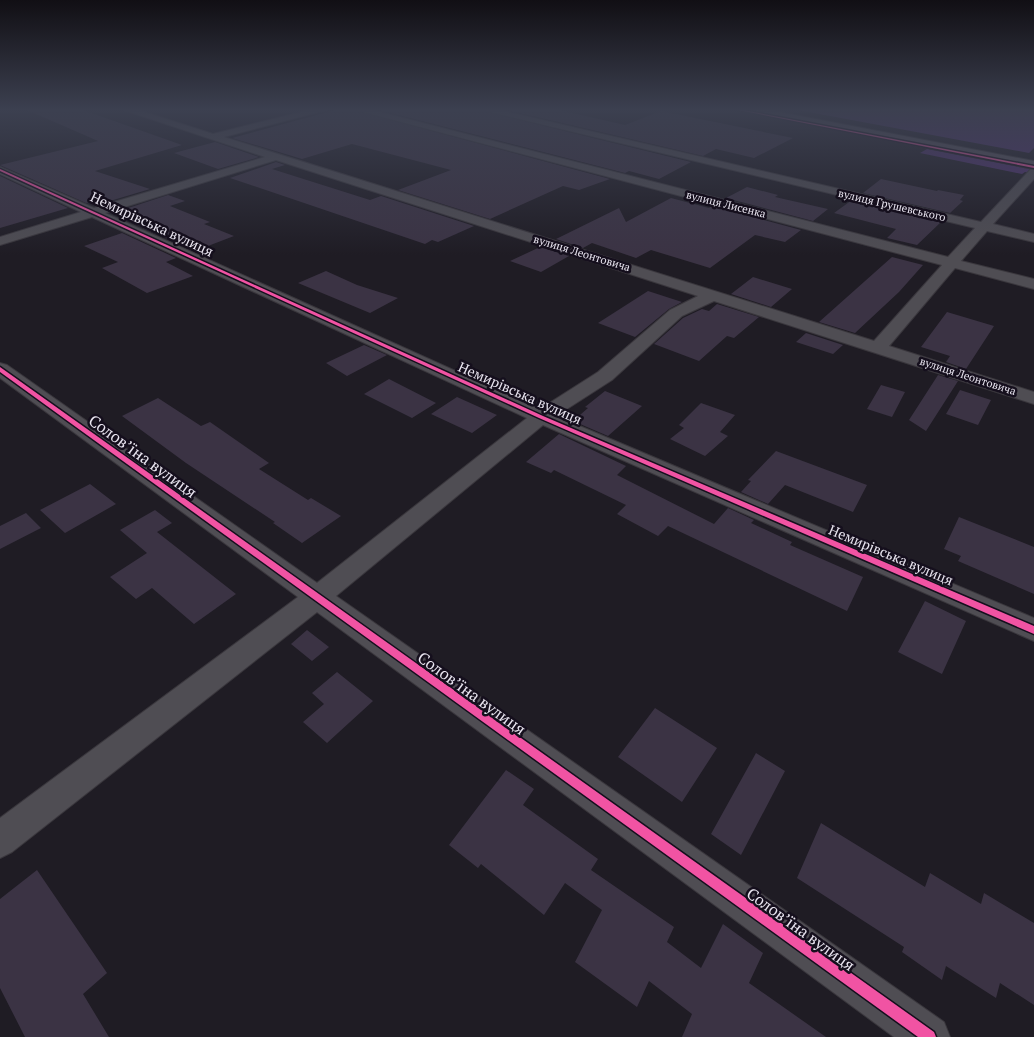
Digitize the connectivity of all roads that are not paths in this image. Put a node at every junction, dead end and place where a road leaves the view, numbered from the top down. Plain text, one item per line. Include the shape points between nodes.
1 (270, 158) edge
2 (279, 158) edge
3 (549, 158) edge
4 (694, 158) edge
5 (1000, 158) edge
6 (1034, 165) edge
7 (0, 170) edge
8 (1034, 172) edge
9 (95, 211) junction
10 (984, 226) junction
11 (1034, 238) edge
12 (0, 241) edge
13 (951, 262) junction
14 (1034, 284) edge
15 (714, 295) junction
16 (878, 348) junction
17 (0, 369) edge
18 (1034, 398) edge
19 (540, 417) junction
20 (316, 598) junction
21 (1034, 630) edge
22 (0, 840) edge
23 (928, 1037) edge

1 - 9 street
2 - 15 street, вулиця Леонтовича
3 - 13 street, вулиця Лисенка
4 - 10 street, вулиця Грушевського
5 - 6 main road
7 - 9 street, Немирівська вулиця
8 - 10 street
9 - 12 street
9 - 19 street, Немирівська вулиця
10 - 11 street, вулиця Грушевського
10 - 13 street
13 - 14 street, вулиця Лисенка
13 - 16 street
15 - 16 street, вулиця Леонтовича
15 - 19 street via 676,313 605,376
16 - 18 street, вулиця Леонтовича
17 - 20 street, Соловʼїна вулиця
19 - 20 street
19 - 21 street, Немирівська вулиця
20 - 22 street
20 - 23 street, Соловʼїна вулиця

